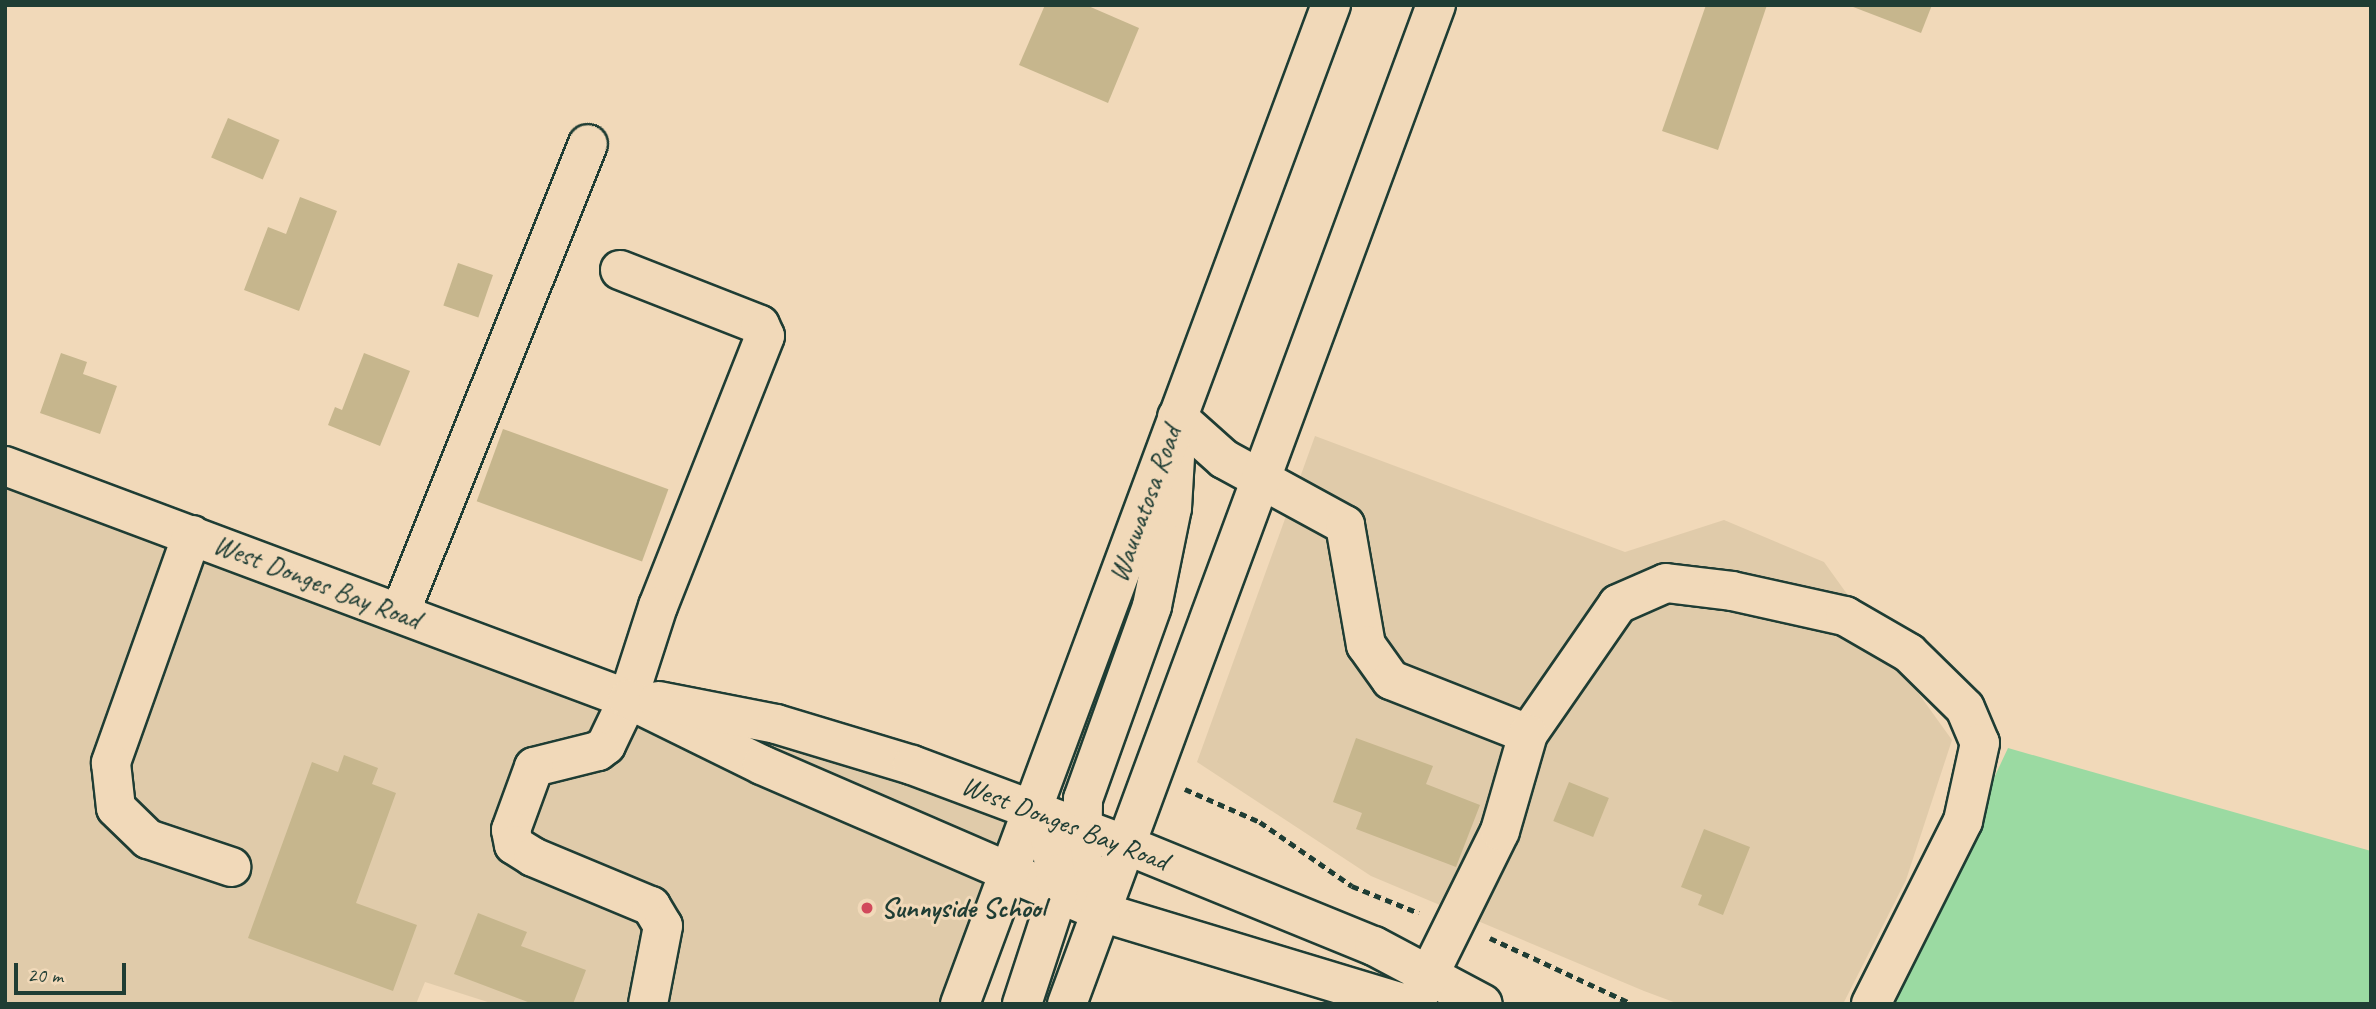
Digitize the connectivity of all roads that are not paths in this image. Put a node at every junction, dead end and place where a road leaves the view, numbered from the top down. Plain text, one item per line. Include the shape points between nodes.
1 (1331, 5) edge
2 (1436, 5) edge
3 (588, 145) dead end
4 (620, 270) dead end
5 (1177, 417) junction
6 (5, 466) edge
7 (1262, 480) junction
8 (192, 535) junction
9 (400, 613) junction
10 (628, 699) junction
11 (1528, 734) junction
12 (1032, 810) junction
13 (1083, 829) junction
14 (1126, 845) junction
15 (230, 867) dead end
16 (1008, 875) junction
17 (1058, 894) junction
18 (1101, 912) junction
19 (1417, 994) edge
20 (648, 1004) edge
21 (960, 1004) edge
22 (1022, 1004) edge
23 (1067, 1004) edge
24 (1483, 1004) edge
25 (1871, 1004) edge

1 - 5 main road, Wauwatosa Road
2 - 7 main road
3 - 9 main road
4 - 10 main road via 760,325 765,336 658,606
5 - 7 main road via 1224,459
5 - 12 main road, Wauwatosa Road
5 - 13 main road via 1172,508 1152,606 1086,782
6 - 8 main road, West Donges Bay Road
7 - 11 main road via 1345,525 1366,645 1391,680
7 - 14 main road
8 - 9 main road, West Donges Bay Road
8 - 15 main road via 111,763 116,808 148,839
9 - 10 main road, West Donges Bay Road
10 - 12 main road, West Donges Bay Road via 674,702 776,724 912,765
10 - 16 main road, West Donges Bay Road via 762,765
10 - 20 main road via 606,745 598,751 534,767 511,830 514,845 533,857 651,906 663,926
11 - 19 main road via 1500,831
11 - 25 main road via 1618,604 1666,583 1732,591 1845,616 1909,653 1965,708 1980,743 1962,821
12 - 13 main road, West Donges Bay Road
12 - 16 main road, Wauwatosa Road
12 - 17 main road via 1049,837
13 - 14 main road, West Donges Bay Road
13 - 18 main road via 1082,873
14 - 18 main road
14 - 19 main road, West Donges Bay Road via 1374,946
16 - 17 main road, West Donges Bay Road
16 - 21 main road, Wauwatosa Road
17 - 18 main road, West Donges Bay Road
17 - 22 main road
18 - 19 main road, West Donges Bay Road
18 - 23 main road
19 - 24 main road, West Donges Bay Road

